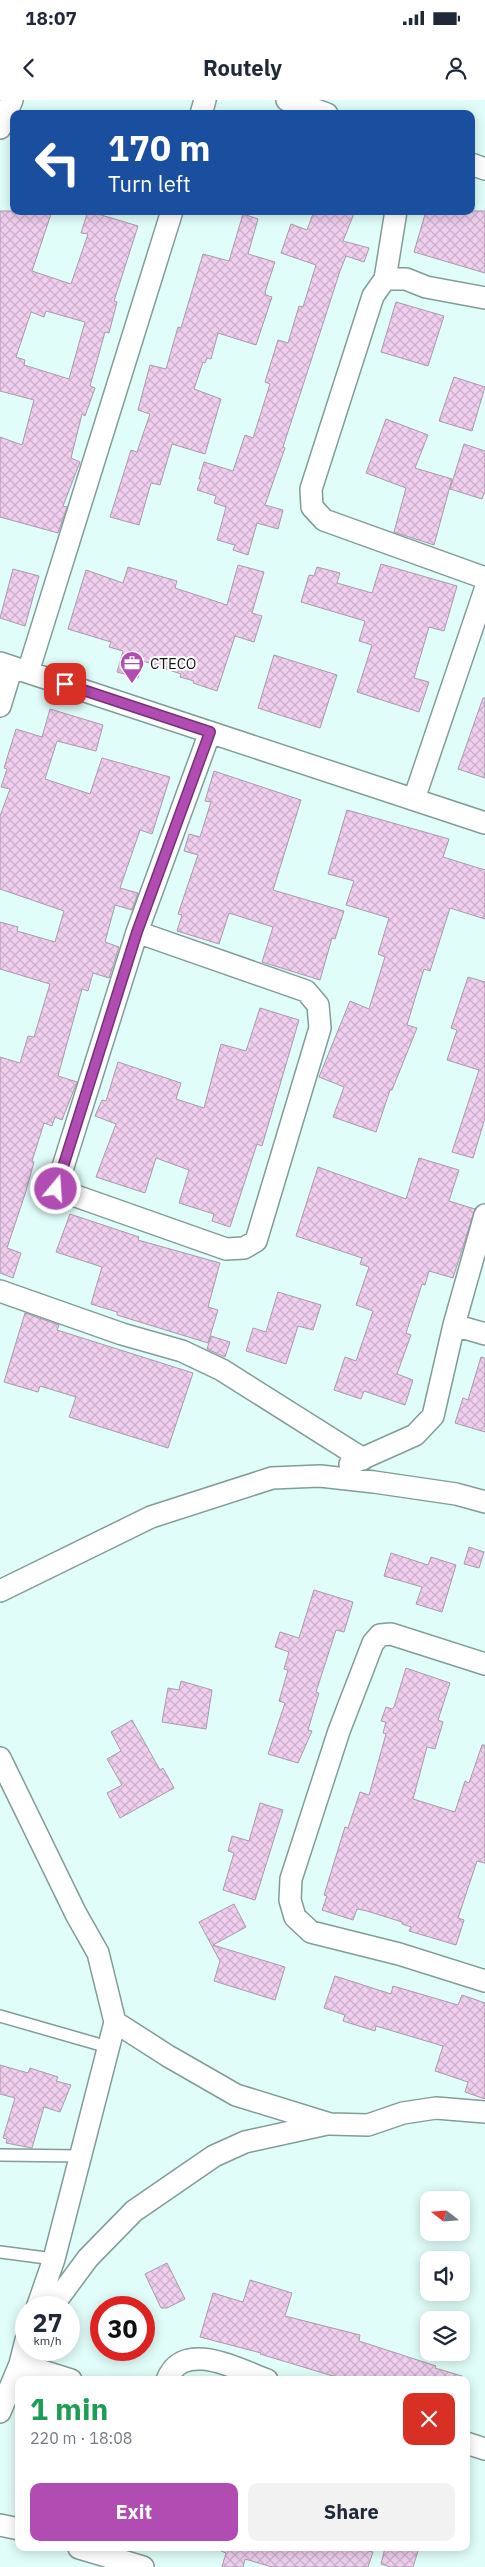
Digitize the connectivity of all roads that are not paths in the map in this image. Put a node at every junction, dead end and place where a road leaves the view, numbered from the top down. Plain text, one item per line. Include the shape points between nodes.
1 (12, 100) edge
2 (287, 100) edge
3 (316, 110) edge
4 (0, 128) edge
5 (171, 215) edge
6 (395, 215) edge
7 (385, 279) junction
8 (485, 298) edge
9 (485, 578) edge
10 (485, 590) edge
11 (14, 668) edge
12 (0, 706) edge
13 (210, 732) junction
14 (414, 799) junction
15 (485, 823) edge
16 (137, 932) junction
17 (485, 1215) edge
18 (0, 1291) edge
19 (454, 1325) junction
20 (485, 1334) edge
21 (363, 1459) junction
22 (320, 1476) junction
23 (485, 1502) edge
24 (0, 1591) edge
25 (485, 1664) edge
26 (0, 1758) edge
27 (485, 1981) edge
28 (0, 2016) edge
29 (115, 2022) junction
30 (108, 2047) junction
31 (485, 2112) edge
32 (330, 2124) junction
33 (0, 2155) edge
34 (81, 2156) junction
35 (0, 2252) edge
36 (54, 2259) junction
37 (41, 2296) edge
38 (60, 2296) edge
39 (21, 2361) edge
40 (20, 2364) junction
41 (58, 2376) edge
42 (168, 2376) edge
43 (256, 2376) edge
44 (0, 2412) edge
45 (470, 2444) edge
46 (485, 2449) edge
47 (0, 2525) edge
48 (15, 2528) edge
49 (90, 2551) edge
50 (114, 2558) edge
51 (143, 2567) edge

1 - 4 street
2 - 3 street
5 - 11 street
6 - 7 street
7 - 8 street via 406,279 426,287
7 - 9 street via 373,296 311,489 312,507 324,520
10 - 14 street
11 - 12 street
11 - 13 street
13 - 14 street
13 - 16 street
14 - 15 street
16 - 16 street via 306,991 318,1005 320,1028 256,1241 244,1248 226,1249 56,1189
17 - 19 street
18 - 21 street via 122,1334 182,1351 222,1370
19 - 20 street
19 - 21 street via 433,1416 415,1435
21 - 22 street
22 - 23 street via 456,1494
22 - 24 street via 272,1478 150,1517
25 - 27 street via 391,1634 380,1635 373,1643 339,1731 305,1834 291,1879 290,1900 295,1917 312,1932 399,1954
26 - 29 street via 98,1953
28 - 30 lane
29 - 30 street
29 - 32 street via 236,2095
30 - 34 street
31 - 32 street via 436,2108 403,2112 368,2125
32 - 38 street via 245,2142 214,2156 134,2211 88,2258
33 - 34 lane
34 - 36 street
35 - 36 lane
36 - 37 street
39 - 40 street
40 - 41 street
40 - 44 street
42 - 43 street via 170,2371 190,2358 211,2359
45 - 46 street
47 - 48 street
49 - 50 street
50 - 51 street

